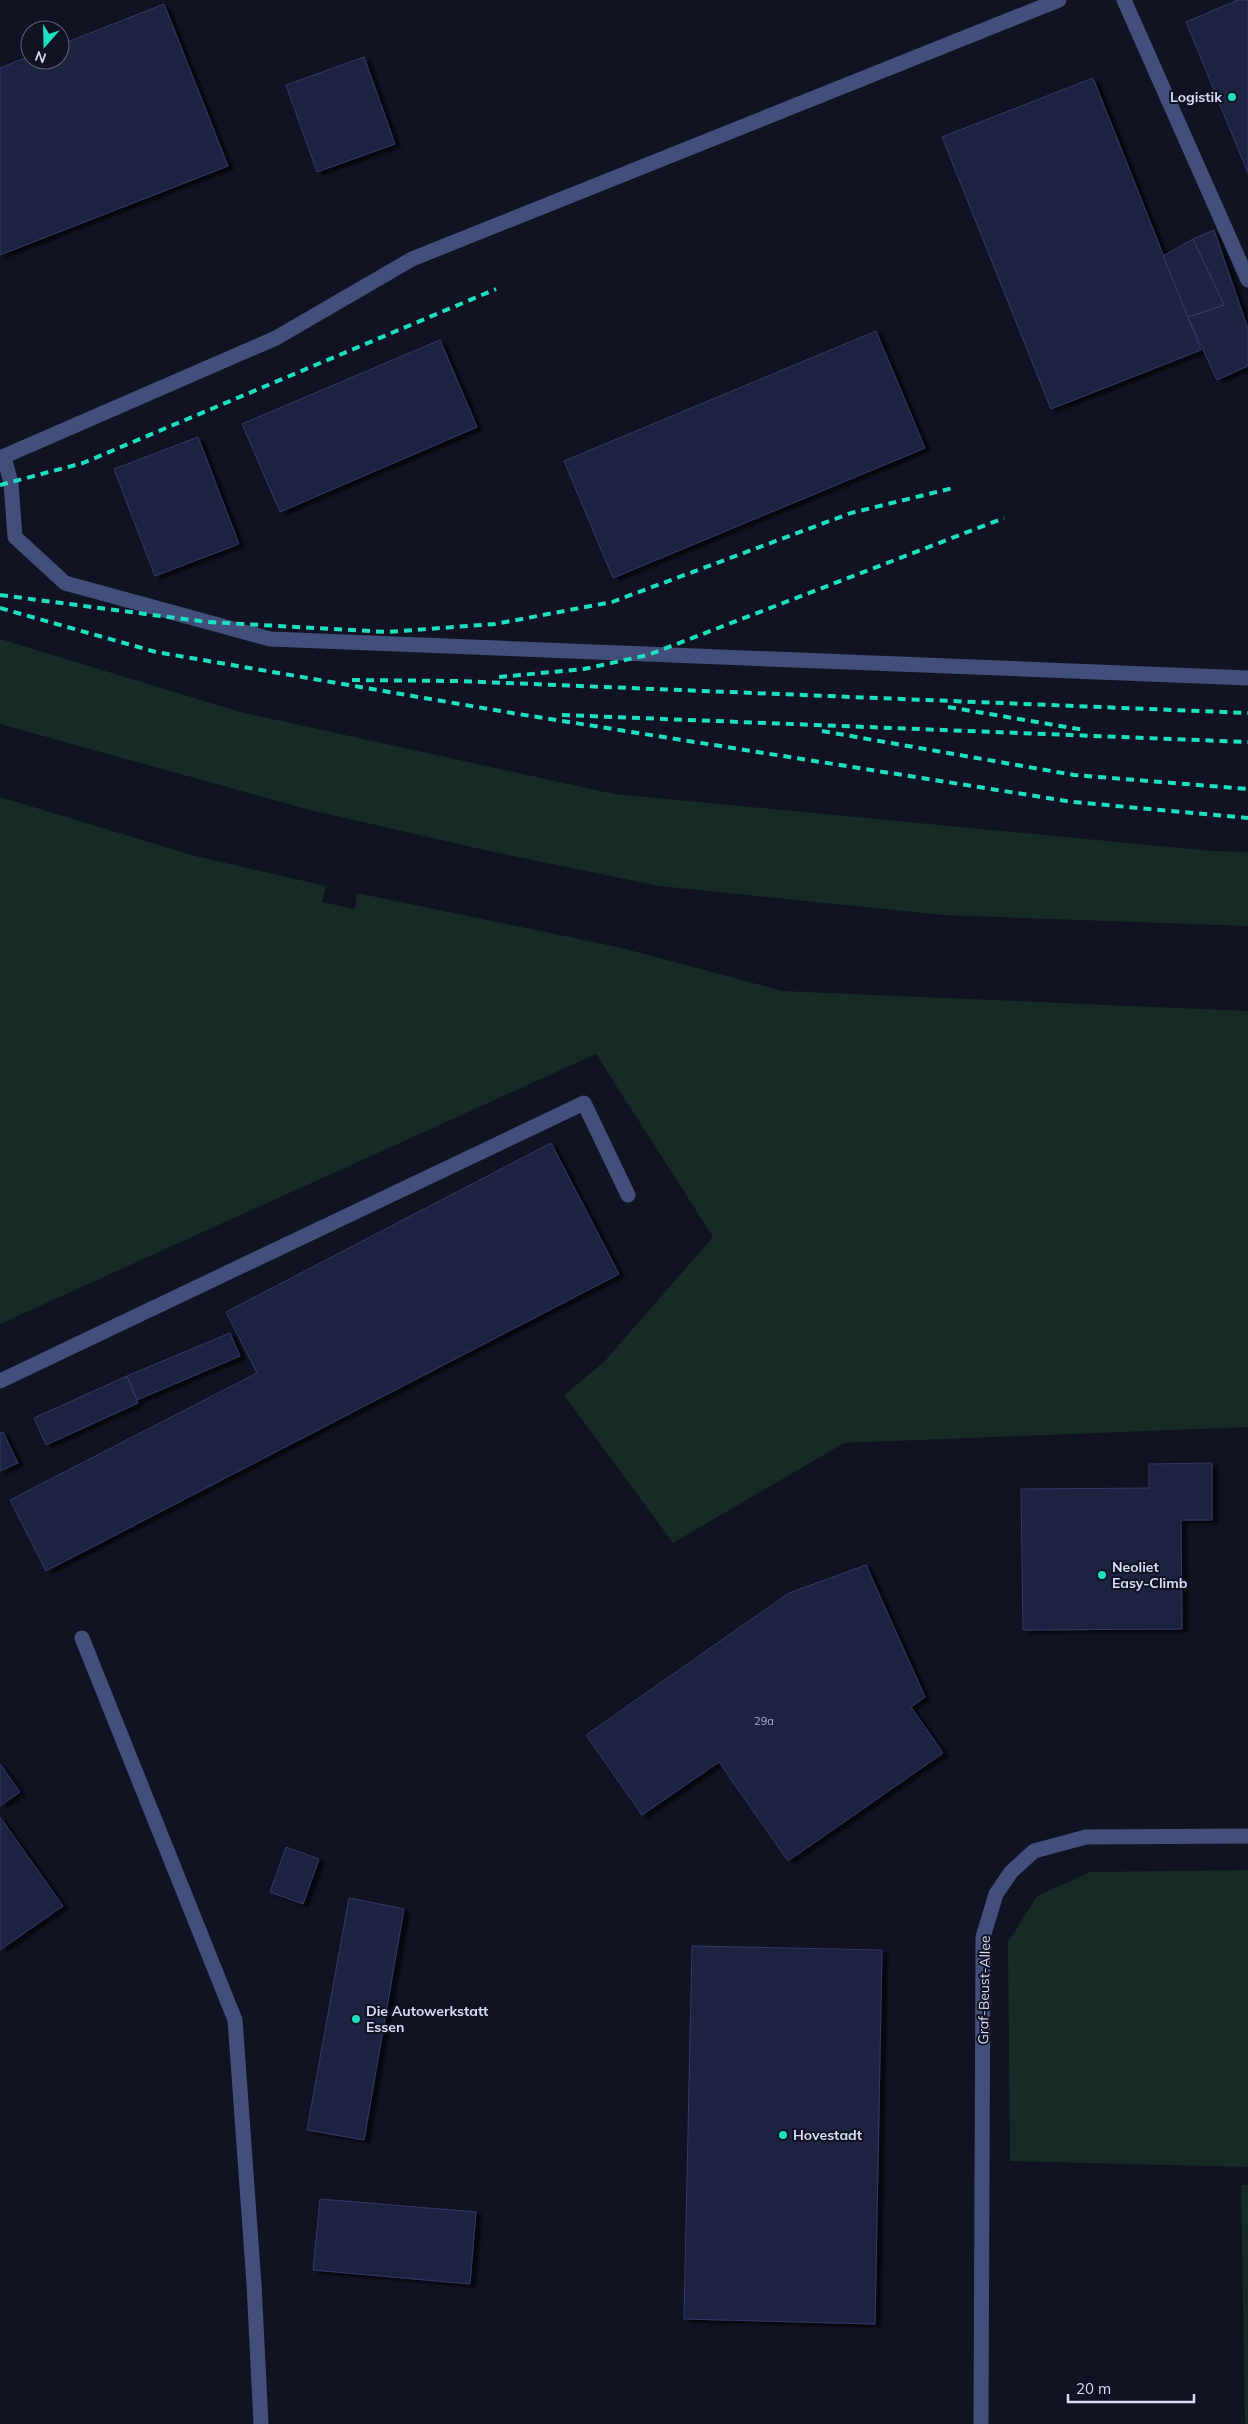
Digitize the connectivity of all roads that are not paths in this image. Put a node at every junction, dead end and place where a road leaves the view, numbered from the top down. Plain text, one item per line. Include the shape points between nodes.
1 (1059, 0) edge
2 (1124, 0) edge
3 (1248, 280) edge
4 (2, 458) edge
5 (1248, 678) edge
6 (628, 1195) dead end
7 (0, 1380) edge
8 (82, 1638) dead end
9 (1248, 1836) edge
10 (261, 2424) edge
11 (981, 2424) edge

1 - 4 street via 412,259 276,338
2 - 3 street
4 - 5 street via 11,483 15,537 65,583 270,639
6 - 7 street via 584,1103
8 - 10 street via 235,2020
9 - 11 street, Graf-Beust-Allee via 1086,1837 1034,1851 1011,1872 996,1894 983,1937

